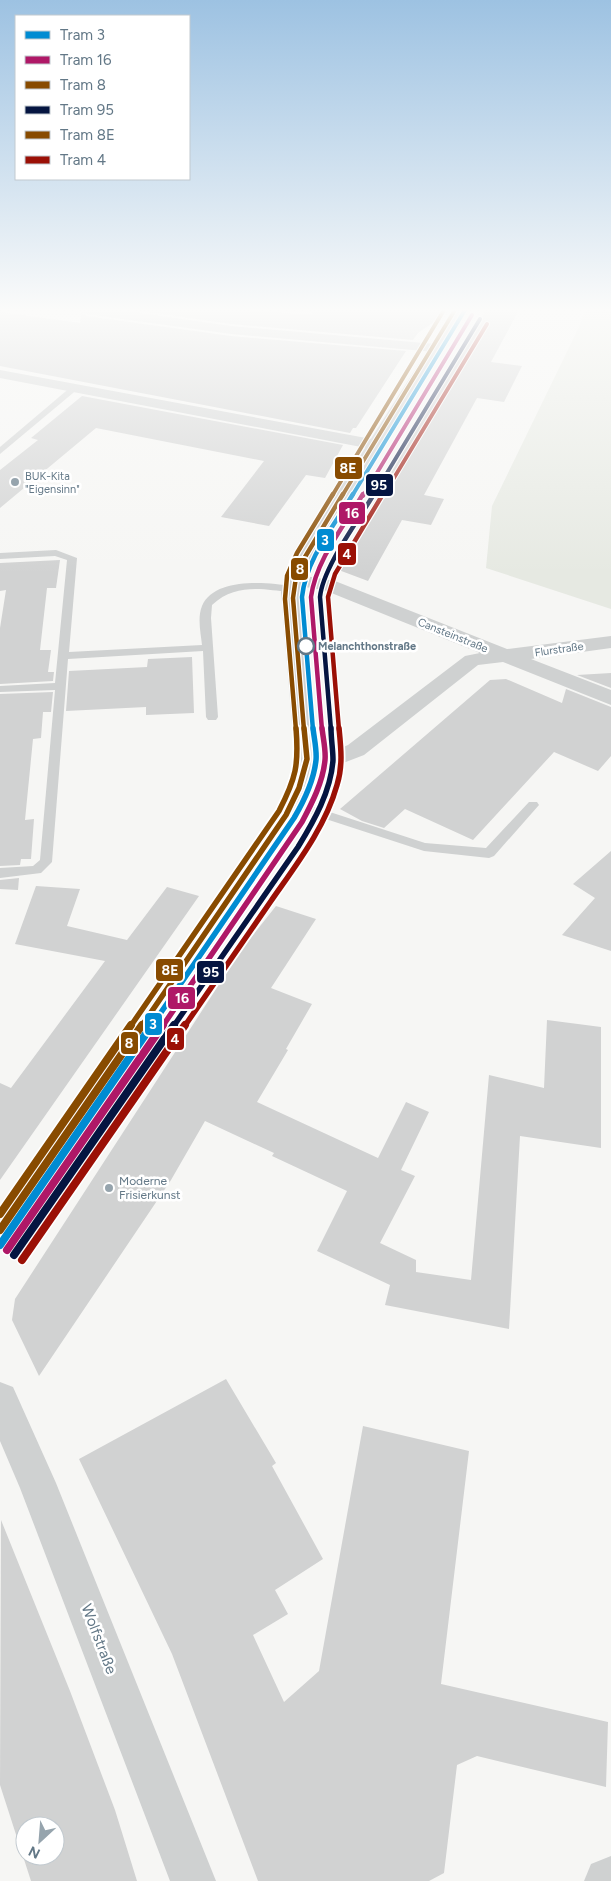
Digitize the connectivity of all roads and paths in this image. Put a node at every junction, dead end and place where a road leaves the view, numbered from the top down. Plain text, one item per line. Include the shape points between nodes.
1 (63, 398) edge
2 (127, 398) edge
3 (406, 398) edge
4 (377, 445) junction
5 (0, 451) edge
6 (0, 556) edge
7 (292, 584) junction
8 (611, 642) edge
9 (208, 648) junction
10 (63, 656) junction
11 (507, 656) junction
12 (61, 686) junction
13 (0, 689) edge
14 (611, 698) edge
15 (212, 717) dead end
16 (307, 760) junction
17 (293, 804) junction
18 (533, 805) dead end
19 (0, 873) edge
20 (1, 1231) edge
21 (0, 1400) edge
22 (193, 1881) edge

1 - 5 lane
2 - 4 street
3 - 4 street
4 - 7 street via 296,572
6 - 10 lane via 56,554 72,558
7 - 9 lane via 236,587 221,593 206,610
7 - 11 street, Cansteinstraße via 328,585
7 - 16 street
8 - 11 street, Flurstraße
9 - 10 lane
9 - 15 lane
10 - 12 lane
11 - 14 street, Cansteinstraße
11 - 16 street via 472,660 356,750 338,758
12 - 13 lane
12 - 19 lane via 46,862 36,870
16 - 17 street via 302,784
17 - 18 lane via 424,847 489,853
17 - 20 street
21 - 22 street, Wolfstraße via 37,1483

